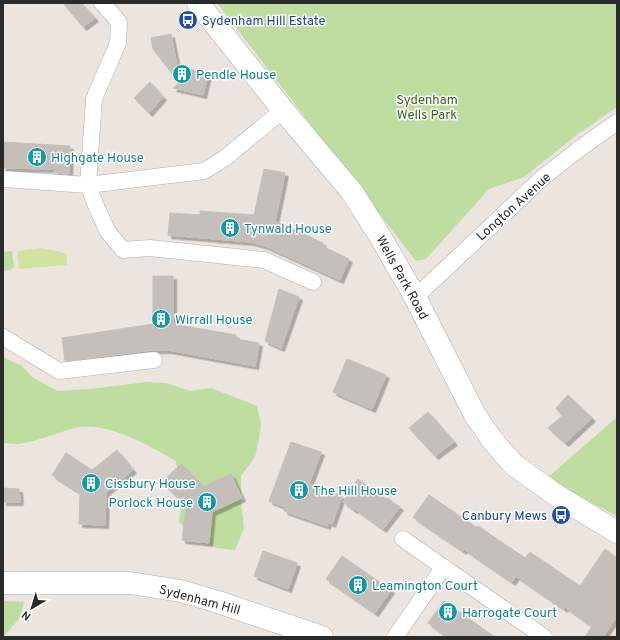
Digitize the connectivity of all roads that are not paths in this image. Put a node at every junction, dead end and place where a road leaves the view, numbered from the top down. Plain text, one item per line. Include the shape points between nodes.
1 (102, 3) edge
2 (198, 3) edge
3 (283, 110) junction
4 (617, 122) edge
5 (3, 179) edge
6 (88, 185) junction
7 (313, 282) dead end
8 (414, 295) junction
9 (3, 337) edge
10 (154, 360) dead end
11 (617, 532) edge
12 (403, 539) dead end
13 (443, 568) junction
14 (3, 583) edge
15 (322, 637) edge
16 (395, 637) edge
17 (544, 637) edge

1 - 6 street via 119,22 118,43 94,99
2 - 3 street, Wells Park Road
3 - 6 street via 225,158 204,171
3 - 8 street, Wells Park Road via 352,192
4 - 8 street, Longton Avenue via 541,179 422,291
5 - 6 street
6 - 7 street via 108,232 123,250 150,248 264,260
8 - 11 street, Wells Park Road via 475,416 493,441 514,465 559,497
9 - 10 street via 59,371
12 - 13 street
13 - 16 street
13 - 17 street
14 - 15 street, Sydenham Hill via 130,583 181,591

